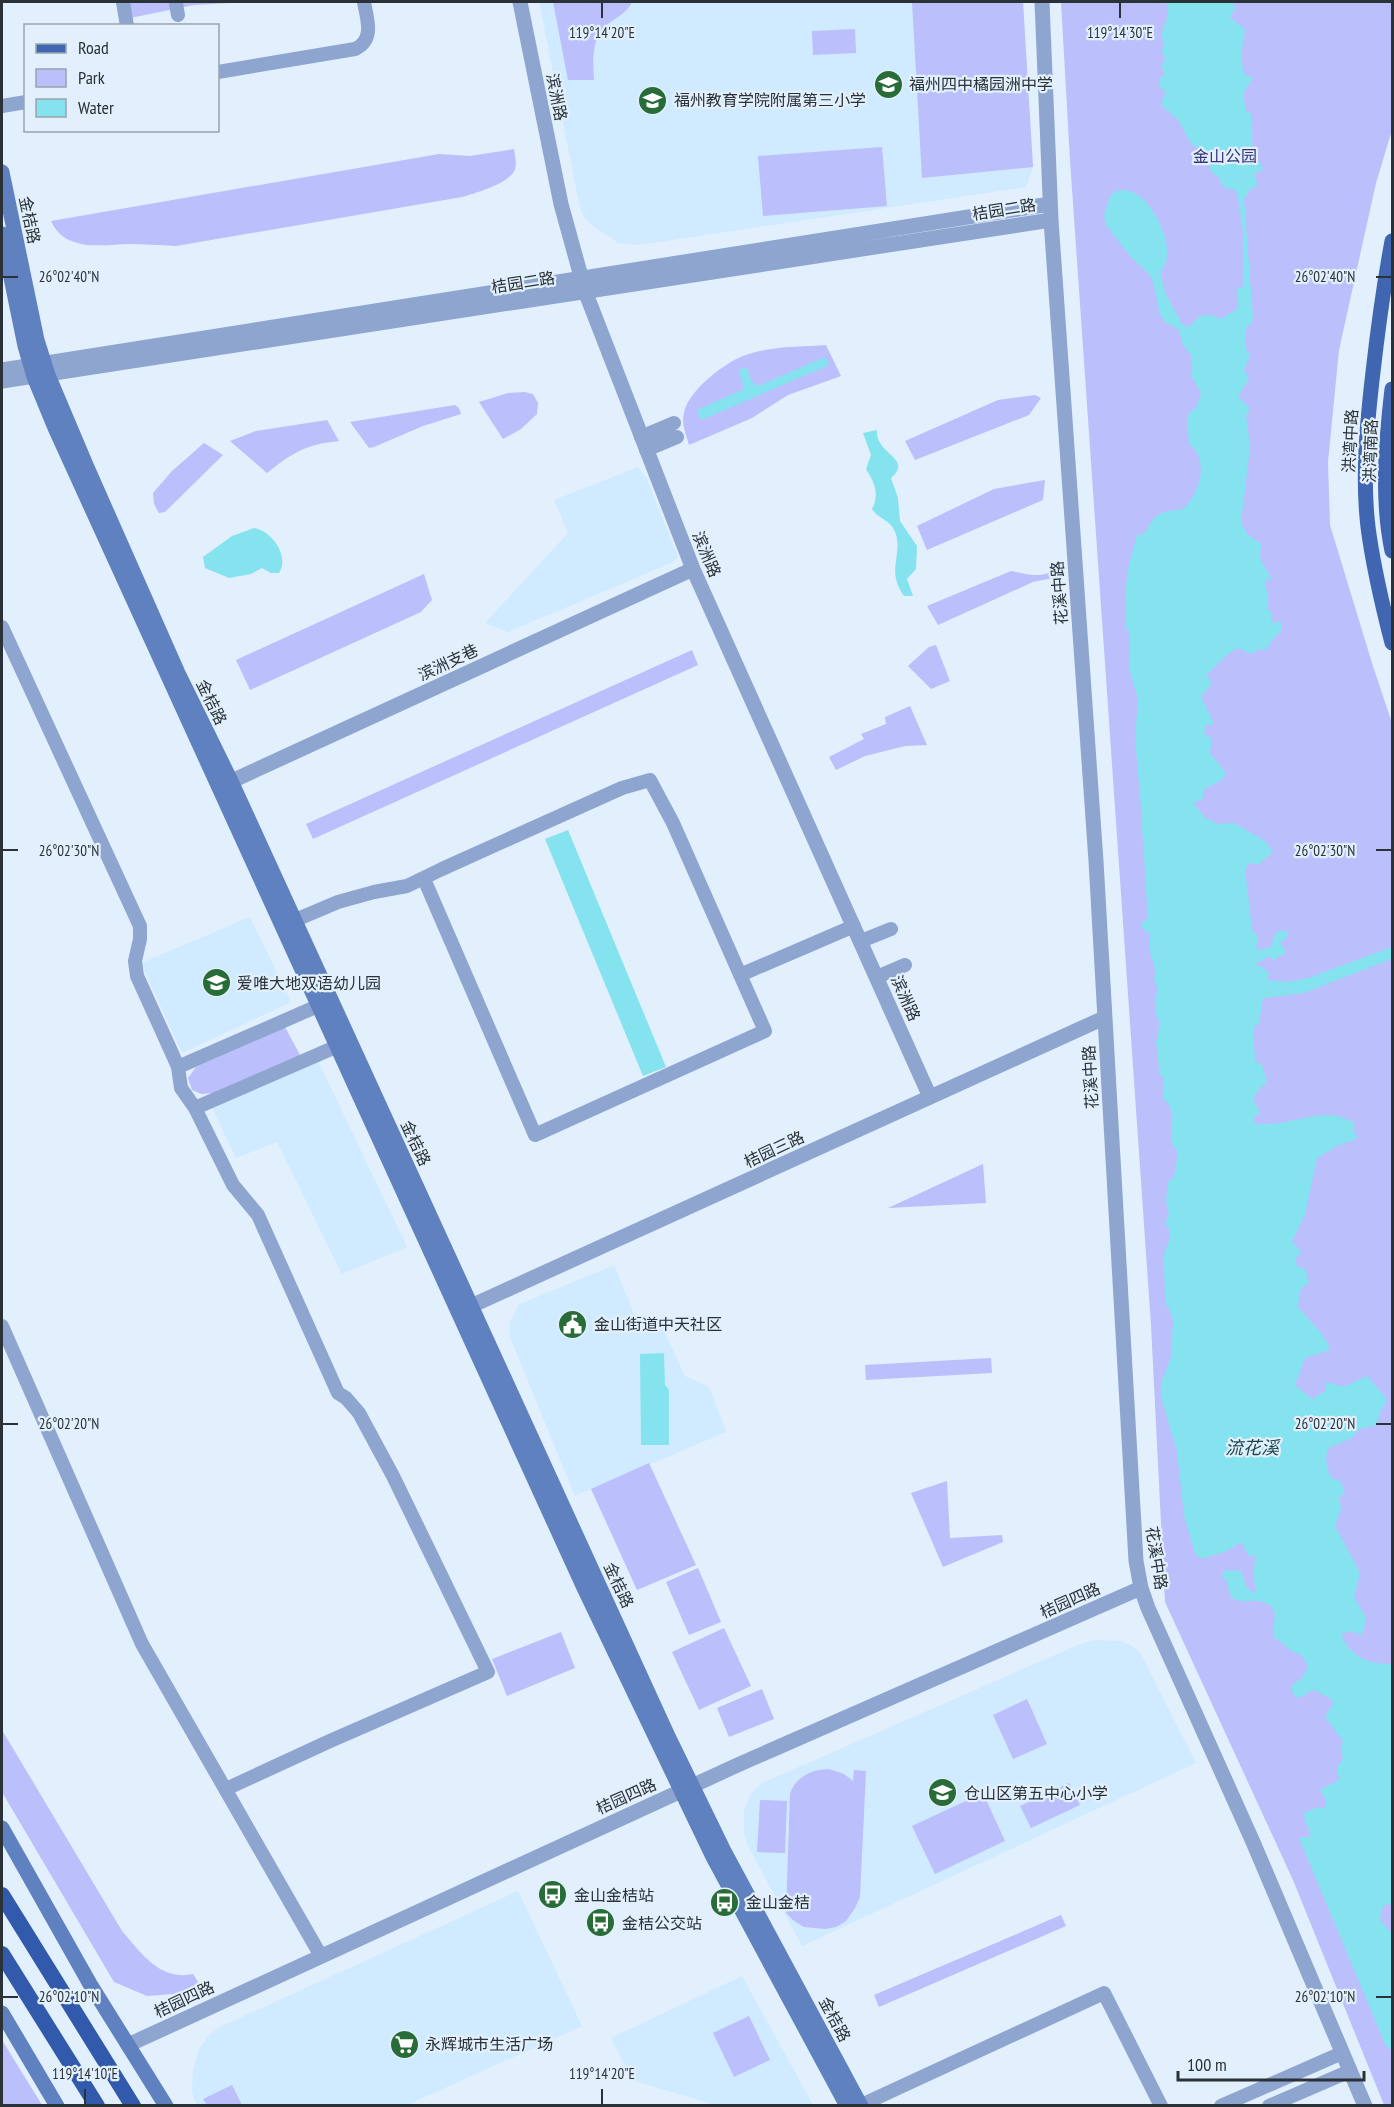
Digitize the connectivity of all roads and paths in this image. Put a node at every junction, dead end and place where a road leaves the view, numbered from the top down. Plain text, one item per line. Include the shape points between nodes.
1 (123, 2) edge
2 (364, 2) edge
3 (520, 2) edge
4 (1042, 2) edge
5 (127, 24) edge
6 (219, 72) edge
7 (24, 102) edge
8 (2, 106) edge
9 (2, 172) edge
10 (1051, 212) junction
11 (2, 234) edge
12 (1392, 241) edge
13 (582, 284) junction
14 (2, 370) edge
15 (39, 370) junction
16 (2, 381) edge
17 (1392, 388) edge
18 (676, 430) dead end
19 (644, 443) junction
20 (1392, 551) edge
21 (693, 569) junction
22 (2, 627) edge
23 (1392, 643) edge
24 (225, 784) junction
25 (424, 879) junction
26 (288, 923) junction
27 (854, 926) junction
28 (891, 929) dead end
29 (861, 941) junction
30 (905, 965) dead end
31 (740, 975) junction
32 (877, 977) junction
33 (325, 1003) junction
34 (1104, 1018) junction
35 (343, 1044) junction
36 (178, 1067) junction
37 (930, 1097) junction
38 (195, 1108) junction
39 (465, 1309) junction
40 (2, 1326) edge
41 (1141, 1588) junction
42 (687, 1788) junction
43 (226, 1789) junction
44 (2, 1828) edge
45 (2, 1895) edge
46 (2, 1954) edge
47 (321, 1956) junction
48 (2, 2013) edge
49 (128, 2045) junction
50 (1342, 2053) junction
51 (1350, 2071) junction
52 (857, 2105) edge
53 (57, 2106) edge
54 (97, 2106) edge
55 (133, 2106) edge
56 (166, 2106) edge
57 (1161, 2106) edge
58 (1221, 2106) edge
59 (1269, 2106) edge
60 (1365, 2106) edge

1 - 5 street
2 - 6 street via 369,31 366,42 355,49
3 - 13 street, 滨洲路 via 561,204
4 - 10 street, 花溪中路
7 - 8 street
9 - 15 main road, 金桔路 via 37,340
10 - 13 street, 桔园二路
10 - 34 street, 花溪中路
11 - 15 main road
12 - 23 main road, 洪湾中路 via 1372,383 1366,479 1373,557
13 - 15 street, 桔园二路
13 - 19 street, 滨洲路
14 - 15 street, 桔园二路
15 - 16 street, 桔园二路
15 - 24 main road, 金桔路
17 - 20 main road, 洪湾南路 via 1386,486
18 - 19 street
19 - 21 street, 滨洲路
21 - 24 street, 滨洲支巷
21 - 27 street, 滨洲路
22 - 36 street via 140,926 137,976
24 - 26 main road, 金桔路
25 - 26 street via 338,902
25 - 31 street via 622,788 650,780
25 - 31 street via 535,1135 765,1032
26 - 33 main road, 金桔路
27 - 29 street, 滨洲路
27 - 31 street
28 - 29 street
29 - 32 street, 滨洲路
30 - 32 street
32 - 37 street, 滨洲路
33 - 35 main road, 金桔路
33 - 36 street
34 - 37 street, 桔园三路
34 - 41 street, 花溪中路 via 1134,1536
35 - 38 street
35 - 39 main road, 金桔路
36 - 38 street via 181,1088
37 - 39 street, 桔园三路
38 - 43 street via 233,1185 258,1215 338,1393 354,1406 371,1434 488,1672
39 - 42 main road, 金桔路
40 - 43 street via 142,1644
41 - 42 street, 桔园四路
41 - 50 street, 花溪中路
42 - 47 street, 桔园四路
42 - 52 main road, 金桔路
43 - 47 street
44 - 49 main road
45 - 55 highway
46 - 54 highway
47 - 49 street, 桔园四路
48 - 53 main road
49 - 56 main road
50 - 51 street, 花溪中路
50 - 58 street
51 - 59 street
51 - 60 street, 花溪中路
52 - 57 street via 1104,1993

